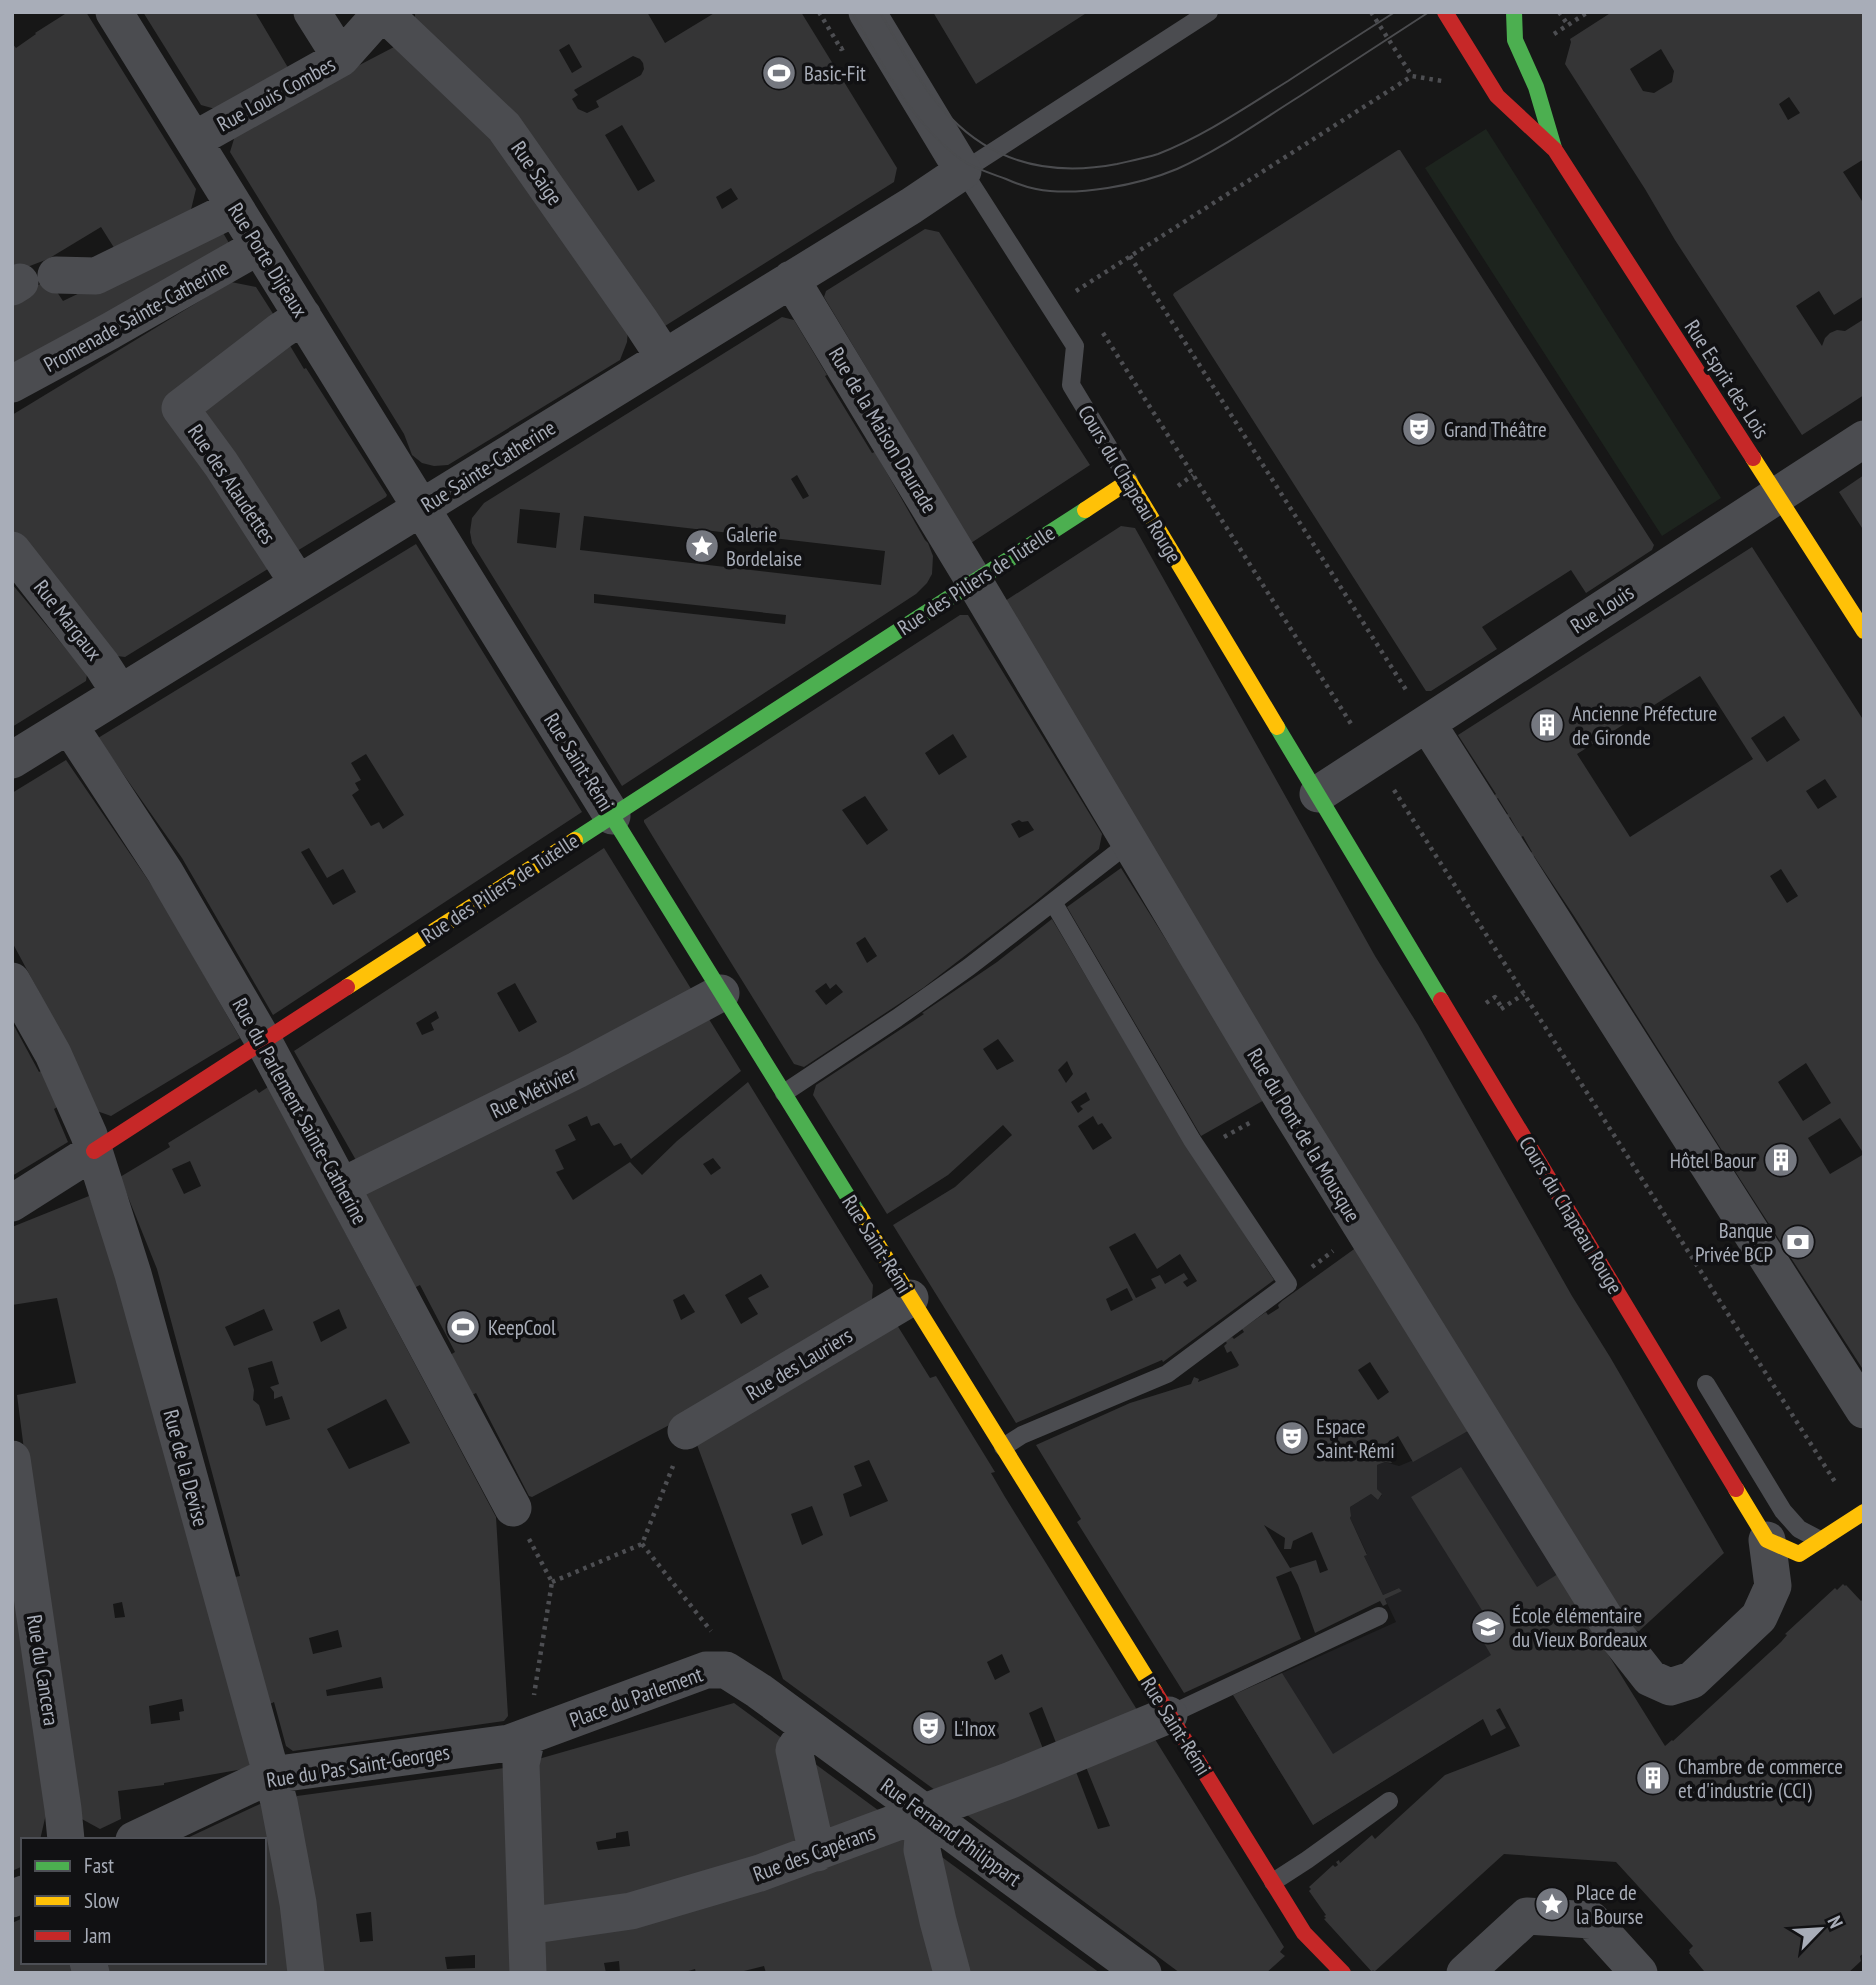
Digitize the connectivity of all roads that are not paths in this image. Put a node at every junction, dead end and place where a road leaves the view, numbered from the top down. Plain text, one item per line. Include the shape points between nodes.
1 (114, 12) edge
2 (312, 12) edge
3 (383, 12) edge
4 (867, 12) edge
5 (1209, 12) edge
6 (1445, 12) edge
7 (1514, 12) edge
8 (341, 58) junction
9 (194, 140) junction
10 (1555, 150) junction
11 (963, 171) junction
12 (235, 208) junction
13 (259, 246) junction
14 (56, 275) dead end
15 (791, 279) junction
16 (303, 316) junction
17 (663, 357) junction
18 (12, 384) edge
19 (1864, 439) edge
20 (1129, 481) junction
21 (1777, 496) junction
22 (421, 507) junction
23 (12, 550) edge
24 (974, 581) junction
25 (298, 583) junction
26 (1864, 631) edge
27 (120, 693) junction
28 (1427, 723) junction
29 (69, 725) junction
30 (12, 760) edge
31 (1318, 794) junction
32 (612, 816) junction
33 (1129, 843) junction
34 (1053, 902) junction
35 (12, 981) edge
36 (721, 993) junction
37 (264, 1042) junction
38 (784, 1093) junction
39 (94, 1151) junction
40 (342, 1186) junction
41 (12, 1203) edge
42 (911, 1298) junction
43 (1706, 1384) dead end
44 (1864, 1410) edge
45 (687, 1431) road end
46 (1003, 1447) junction
47 (12, 1459) edge
48 (513, 1508) road end
49 (1861, 1515) edge
50 (1767, 1540) junction
51 (1821, 1540) junction
52 (1379, 1616) dead end
53 (760, 1691) joint
54 (1169, 1715) junction
55 (809, 1728) junction
56 (518, 1740) junction
57 (271, 1775) junction
58 (1389, 1801) dead end
59 (925, 1813) junction
60 (66, 1838) edge
61 (138, 1838) edge
62 (817, 1853) junction
63 (1273, 1882) junction
64 (527, 1926) junction
65 (306, 1973) edge
66 (528, 1973) edge
67 (952, 1973) edge
68 (1143, 1973) edge
69 (1343, 1973) edge
70 (1465, 1973) edge
71 (1639, 1973) edge

1 - 9 street, Rue Porte Dijeaux
2 - 8 street
3 - 8 street, Rue Louis Combes
3 - 17 street, Rue Saige via 504,127
4 - 11 street
5 - 11 lane
6 - 10 street, Rue Esprit des Lois via 1463,29 1497,96
7 - 10 street, Rue Esprit des Lois via 1511,27 1534,80
8 - 9 street, Rue Louis Combes
9 - 12 street, Rue Porte Dijeaux
10 - 21 street, Rue Esprit des Lois
11 - 15 street, Rue Sainte-Catherine
11 - 20 lane, Cours du Chapeau Rouge via 1075,346 1071,385
12 - 13 street, Rue Porte Dijeaux
12 - 14 street via 96,276
13 - 16 street, Rue Porte Dijeaux
13 - 18 street, Promenade Sainte-Catherine
15 - 17 street, Rue Sainte-Catherine
15 - 24 street, Rue de la Maison Daurade
16 - 22 street, Rue Porte Dijeaux
16 - 25 street, Rue des Alaudettes via 180,408
17 - 22 street, Rue Sainte-Catherine
19 - 21 street, Rue Louis
20 - 24 street, Rue des Piliers de Tutelle
20 - 31 street, Cours du Chapeau Rouge
21 - 26 street, Rue Esprit des Lois
21 - 28 street, Rue Louis
22 - 25 street, Rue Sainte-Catherine
22 - 32 street, Rue Saint-Rémi
23 - 27 street, Rue Margaux
24 - 32 street, Rue des Piliers de Tutelle
24 - 33 street, Rue du Pont de la Mousque
25 - 27 street, Rue Sainte-Catherine
27 - 29 street, Rue Sainte-Catherine
28 - 31 street
28 - 44 street
29 - 30 street, Rue Sainte-Catherine
29 - 37 street, Rue du Parlement Sainte-Catherine via 165,872
31 - 50 street, Cours du Chapeau Rouge
32 - 36 street, Rue Saint-Rémi
32 - 37 street, Rue des Piliers de Tutelle
33 - 34 lane
33 - 50 street, Rue du Pont de la Mousque via 1362,1229 1613,1631 1650,1678 1670,1687 1692,1680 1759,1617 1773,1586
34 - 38 lane via 949,982
34 - 46 lane via 1196,1145 1289,1284 1167,1374
35 - 39 street, Rue de la Devise via 52,1054
36 - 38 street, Rue Saint-Rémi
36 - 40 street, Rue Métivier
37 - 39 street, Rue des Piliers de Tutelle
37 - 40 street, Rue du Parlement Sainte-Catherine
38 - 42 street, Rue Saint-Rémi
39 - 41 street, Rue des Piliers de Tutelle
39 - 57 street, Rue de la Devise via 133,1273
40 - 48 street, Rue du Parlement Sainte-Catherine
42 - 45 street, Rue des Lauriers
42 - 46 street, Rue Saint-Rémi
43 - 51 lane via 1783,1511 1799,1529
46 - 54 street, Rue Saint-Rémi
47 - 60 street, Rue du Cancera
49 - 51 street
50 - 51 street via 1799,1554
52 - 54 lane
53 - 55 street, Rue Fernand Philippart
53 - 56 street, Place du Parlement via 726,1670 706,1670
54 - 59 street, Rue des Capérans
54 - 63 street, Rue Saint-Rémi
55 - 59 street, Rue Fernand Philippart
55 - 62 street via 794,1750
56 - 57 street, Rue du Pas Saint-Georges
56 - 64 street
57 - 61 street, Rue du Pas Saint-Georges
57 - 65 street, Rue de la Devise via 294,1882
58 - 63 lane
59 - 62 street, Rue des Capérans
59 - 67 street via 922,1850
59 - 68 street, Rue Fernand Philippart
62 - 64 street, Rue des Capérans via 631,1911
63 - 69 street, Rue Saint-Rémi via 1304,1933
64 - 66 street
70 - 71 street via 1527,1916 1591,1920

